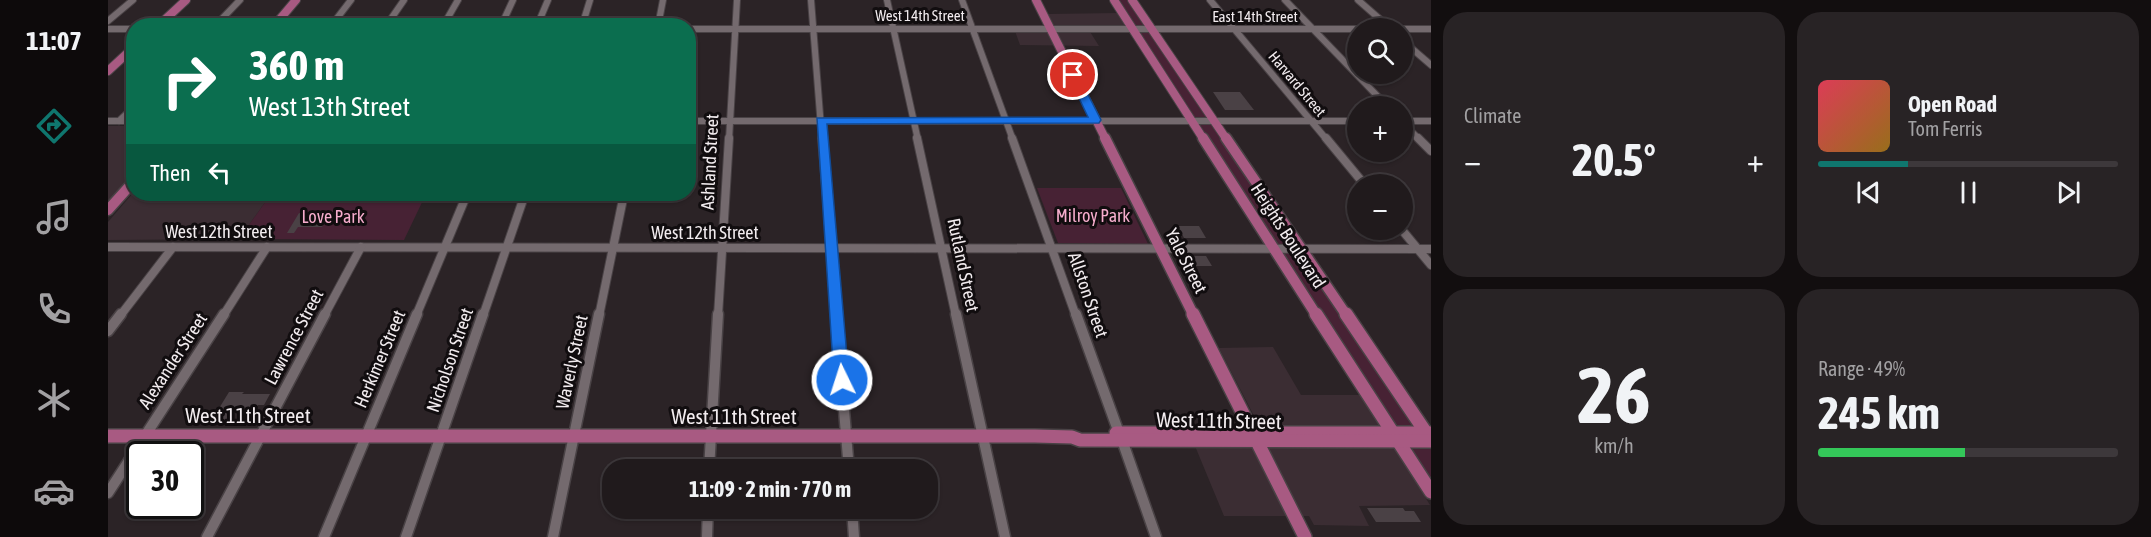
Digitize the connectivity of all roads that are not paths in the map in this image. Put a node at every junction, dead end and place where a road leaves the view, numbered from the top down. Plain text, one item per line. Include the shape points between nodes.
1 (133, 0) edge
2 (186, 0) edge
3 (240, 0) edge
4 (296, 0) edge
5 (351, 0) edge
6 (404, 0) edge
7 (458, 0) edge
8 (513, 0) edge
9 (548, 0) edge
10 (590, 0) edge
11 (663, 0) edge
12 (737, 0) edge
13 (811, 0) edge
14 (887, 0) edge
15 (962, 0) edge
16 (1036, 0) edge
17 (1114, 0) edge
18 (1132, 0) edge
19 (1210, 0) edge
20 (1285, 0) edge
21 (1358, 0) edge
22 (167, 18) edge
23 (223, 18) edge
24 (281, 18) edge
25 (337, 18) edge
26 (392, 18) edge
27 (448, 18) edge
28 (505, 18) edge
29 (540, 18) edge
30 (584, 18) edge
31 (660, 18) edge
32 (1379, 18) edge
33 (108, 21) edge
34 (894, 28) junction
35 (973, 28) junction
36 (108, 29) edge
37 (126, 29) edge
38 (696, 29) edge
39 (735, 29) junction
40 (813, 29) junction
41 (1050, 29) junction
42 (1133, 29) junction
43 (1152, 29) junction
44 (1234, 29) junction
45 (1313, 29) junction
46 (1347, 29) edge
47 (1413, 29) edge
48 (1431, 29) edge
49 (1413, 49) edge
50 (126, 54) edge
51 (1431, 65) edge
52 (108, 70) edge
53 (1378, 96) edge
54 (126, 114) edge
55 (729, 120) junction
56 (821, 120) junction
57 (1095, 120) junction
58 (108, 121) edge
59 (119, 121) junction
60 (126, 121) edge
61 (696, 121) edge
62 (914, 121) junction
63 (1006, 121) junction
64 (1191, 121) junction
65 (1216, 121) junction
66 (1311, 121) junction
67 (1347, 121) edge
68 (1413, 121) edge
69 (1431, 121) edge
70 (1413, 133) edge
71 (1431, 152) edge
72 (1356, 174) edge
73 (126, 190) edge
74 (463, 201) edge
75 (523, 201) edge
76 (623, 201) edge
77 (108, 210) edge
78 (1410, 240) edge
79 (108, 247) edge
80 (173, 247) junction
81 (267, 247) junction
82 (361, 247) junction
83 (444, 248) junction
84 (507, 248) junction
85 (613, 248) junction
86 (722, 248) junction
87 (831, 248) junction
88 (942, 249) junction
89 (1054, 249) junction
90 (1159, 249) junction
91 (1275, 249) junction
92 (1301, 249) junction
93 (1418, 249) junction
94 (1431, 249) edge
95 (1431, 265) edge
96 (108, 331) edge
97 (108, 436) edge
98 (144, 436) junction
99 (261, 436) junction
100 (367, 436) junction
101 (441, 436) junction
102 (710, 436) junction
103 (982, 436) junction
104 (1255, 436) junction
105 (574, 437) junction
106 (846, 437) junction
107 (1120, 437) junction
108 (1397, 437) junction
109 (1430, 437) edge
110 (709, 459) edge
111 (848, 459) edge
112 (1431, 492) edge
113 (108, 493) edge
114 (708, 519) edge
115 (853, 519) edge
116 (207, 537) edge
117 (324, 537) edge
118 (406, 537) edge
119 (553, 537) edge
120 (707, 537) edge
121 (854, 537) edge
122 (1005, 537) edge
123 (1156, 537) edge
124 (1305, 537) edge

1 - 33 street
2 - 22 main road
3 - 23 street
4 - 24 main road
5 - 25 street
6 - 26 street
7 - 27 street
8 - 28 street
9 - 29 street
10 - 30 street
11 - 31 street
12 - 39 street, Ashland Street
13 - 40 street
14 - 34 street, Rutland Street
15 - 35 street, Allston Street
16 - 41 main road, Yale Street
17 - 42 main road, Heights Boulevard
18 - 43 main road, Heights Boulevard
19 - 44 street, Harvard Street
20 - 45 street
21 - 32 street
34 - 35 street, West 14th Street
34 - 40 street, West 14th Street
34 - 62 street, Rutland Street
35 - 41 street, West 14th Street
35 - 63 street, Allston Street
36 - 37 street
38 - 39 street, West 14th Street
39 - 40 street, West 14th Street
39 - 55 street, Ashland Street
40 - 56 street
41 - 42 street, West 14th Street
41 - 57 main road, Yale Street
42 - 43 street, West 14th Street
42 - 64 main road, Heights Boulevard
43 - 44 street, East 14th Street
43 - 65 main road, Heights Boulevard
44 - 45 street, East 14th Street
44 - 66 street, Harvard Street
45 - 46 street, East 14th Street
45 - 53 street
47 - 48 street
49 - 51 street
50 - 52 main road
54 - 59 street
55 - 56 street
55 - 61 street
55 - 86 street, Ashland Street
56 - 62 street
56 - 87 street
57 - 63 street
57 - 64 street
57 - 90 main road, Yale Street
58 - 59 street
59 - 60 street
62 - 63 street
62 - 88 street, Rutland Street
63 - 89 street, Allston Street
64 - 65 street
64 - 91 main road, Heights Boulevard
65 - 66 street
65 - 92 main road, Heights Boulevard
66 - 67 street
66 - 72 street, Harvard Street
68 - 69 street
70 - 71 street
73 - 77 main road
74 - 83 street, Herkimer Street
75 - 84 street, Nicholson Street
76 - 85 street, Waverly Street
78 - 93 street
79 - 80 street, West 12th Street
80 - 81 street, West 12th Street
80 - 96 street
81 - 82 street, West 12th Street
81 - 98 street, Alexander Street
82 - 83 street, West 12th Street
82 - 99 street, Lawrence Street
83 - 84 street, West 12th Street
83 - 100 street, Herkimer Street
84 - 85 street, West 12th Street
84 - 101 street, Nicholson Street
85 - 86 street, West 12th Street
85 - 105 street, Waverly Street
86 - 87 street, West 12th Street
86 - 102 street, Ashland Street
87 - 88 street, West 12th Street
87 - 106 street
88 - 89 street, West 12th Street
88 - 103 street, Rutland Street
89 - 90 street, West 12th Street
89 - 107 street, Allston Street
90 - 91 street, West 12th Street
90 - 104 main road, Yale Street
91 - 92 street, West 12th Street
91 - 108 main road, Heights Boulevard
92 - 93 street
92 - 109 main road, Heights Boulevard
93 - 94 street
93 - 95 street
97 - 98 main road, West 11th Street
98 - 99 main road, West 11th Street
98 - 113 street, Alexander Street
99 - 100 main road, West 11th Street
99 - 116 street, Lawrence Street
100 - 101 main road, West 11th Street
100 - 117 street, Herkimer Street
101 - 105 main road, West 11th Street
101 - 118 street, Nicholson Street
102 - 105 main road, West 11th Street
102 - 106 main road, West 11th Street
102 - 110 street, Ashland Street
103 - 106 main road, West 11th Street
103 - 107 main road, West 11th Street via 1080,440
103 - 122 street, Rutland Street
104 - 107 main road, West 11th Street
104 - 107 main road, West 11th Street via 1185,432
104 - 108 main road, West 11th Street
104 - 124 main road, Yale Street
105 - 119 street, Waverly Street
106 - 111 street
107 - 123 street, Allston Street
108 - 109 main road, West 11th Street
108 - 112 main road, Heights Boulevard
114 - 120 street
115 - 121 street

